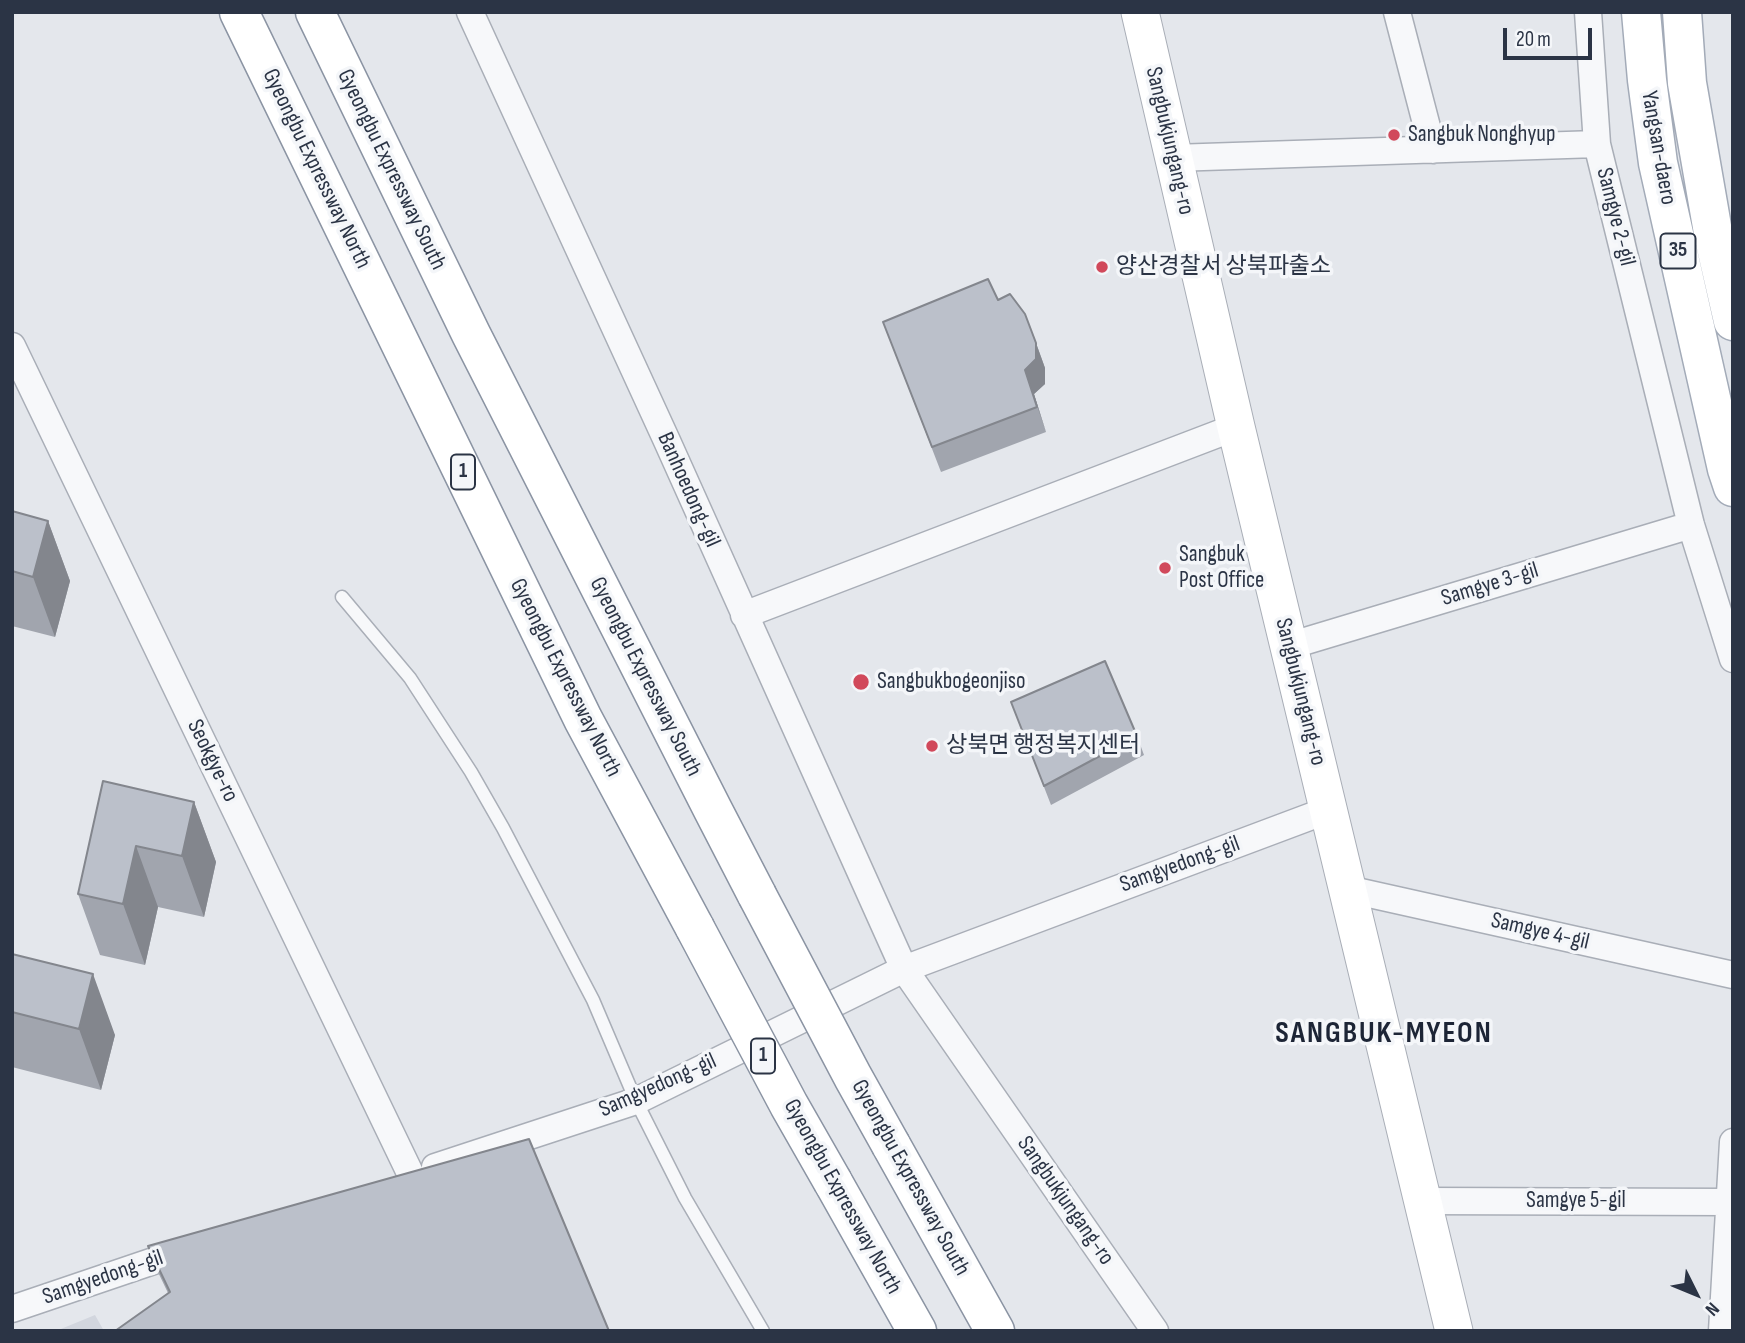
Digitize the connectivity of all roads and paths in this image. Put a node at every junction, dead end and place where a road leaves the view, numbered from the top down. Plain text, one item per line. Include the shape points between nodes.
1 (239, 12) edge
2 (315, 12) edge
3 (470, 12) edge
4 (1140, 12) edge
5 (1397, 12) edge
6 (1588, 12) edge
7 (1642, 12) edge
8 (1682, 12) edge
9 (1597, 144) junction
10 (1433, 150) junction
11 (1173, 158) junction
12 (1733, 321) edge
13 (12, 346) edge
14 (1236, 427) junction
15 (1733, 486) edge
16 (1692, 525) junction
17 (342, 597) dead end
18 (744, 615) junction
19 (1289, 646) junction
20 (1733, 659) edge
21 (1328, 810) junction
22 (1347, 889) junction
23 (904, 969) junction
24 (1733, 975) edge
25 (636, 1101) junction
26 (1733, 1142) edge
27 (411, 1175) junction
28 (386, 1184) edge
29 (1422, 1200) junction
30 (1729, 1202) junction
31 (205, 1244) edge
32 (12, 1309) edge
33 (764, 1331) edge
34 (917, 1331) edge
35 (995, 1331) edge
36 (1155, 1331) edge
37 (1454, 1331) edge
38 (1722, 1331) edge

1 - 34 main road, Gyeongbu Expressway North / 1, bridge via 583,719 789,1105
2 - 35 main road, Gyeongbu Expressway South, bridge via 471,334 706,798 853,1077
3 - 18 street, Banhoedong-gil
4 - 11 main road, Sangbukjungang-ro
5 - 10 street
6 - 9 street
7 - 15 main road, Yangsan-daero / 35 via 1658,163
8 - 12 main road, Yangsan-daero / 35 via 1687,83
9 - 10 street, Samgye 2-gil
9 - 16 street, Samgye 2-gil
10 - 11 street, Samgye 2-gil
11 - 14 main road, Sangbukjungang-ro
13 - 27 street, Seokgye-ro
14 - 18 street
14 - 19 main road, Sangbukjungang-ro
16 - 19 street, Samgye 3-gil
16 - 20 street, Samgye 2-gil
17 - 25 lane via 410,678 471,772 593,1000
18 - 23 street, Banhoedong-gil
19 - 21 main road, Sangbukjungang-ro
21 - 22 main road, Sangbukjungang-ro
21 - 23 street, Samgyedong-gil
22 - 24 street, Samgye 4-gil
22 - 29 main road, Sangbukjungang-ro
23 - 25 street, Samgyedong-gil
23 - 36 street, Sangbukjungang-ro
25 - 27 street, Samgyedong-gil
25 - 33 lane via 685,1198
26 - 30 street
27 - 28 street, Samgyedong-gil
29 - 30 street, Samgye 5-gil
29 - 37 main road, Sangbukjungang-ro
30 - 38 street
31 - 32 street, Samgyedong-gil

